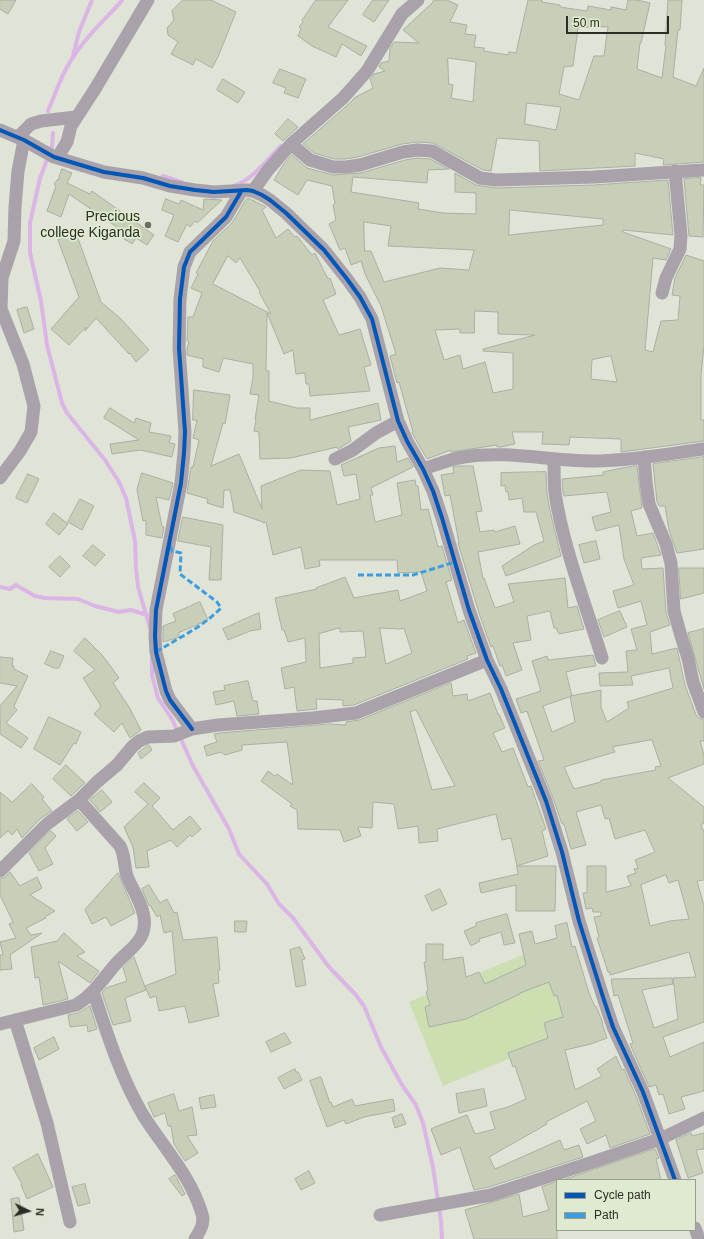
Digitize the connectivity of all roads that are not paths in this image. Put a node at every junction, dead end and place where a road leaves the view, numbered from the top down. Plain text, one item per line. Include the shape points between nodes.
1 (148, 0) edge
2 (418, 0) edge
3 (76, 117) junction
4 (0, 130) edge
5 (21, 139) junction
6 (291, 144) junction
7 (56, 157) junction
8 (704, 170) edge
9 (675, 171) junction
10 (247, 190) junction
11 (662, 293) dead end
12 (398, 422) junction
13 (704, 449) edge
14 (644, 457) junction
15 (335, 459) dead end
16 (554, 459) junction
17 (423, 469) junction
18 (0, 478) edge
19 (602, 658) dead end
20 (487, 660) junction
21 (704, 712) edge
22 (184, 732) junction
23 (79, 800) junction
24 (0, 871) edge
25 (93, 991) junction
26 (15, 1020) junction
27 (0, 1024) edge
28 (704, 1118) edge
29 (660, 1139) junction
30 (675, 1179) edge
31 (380, 1215) dead end
32 (70, 1222) dead end
33 (195, 1239) edge

1 - 3 street
2 - 6 street via 402,14 367,71 343,98
3 - 5 street via 31,124
3 - 7 street via 67,142
4 - 5 street
5 - 7 street
5 - 18 street via 14,241 2,278 1,309 23,364 34,406 31,432
6 - 9 street via 310,160 333,167 360,165 403,152 432,151 480,178 496,180
6 - 10 street
7 - 10 street via 104,172 143,178 170,186 214,192
8 - 9 street
9 - 11 street via 680,249
10 - 12 street via 262,195 286,213 324,250 360,297 372,319
10 - 22 street via 226,217 190,252 184,267 180,299 179,348 184,453 181,483 156,610 155,636 156,652 166,691
12 - 15 street
12 - 17 street
13 - 14 street
14 - 16 street via 590,461
14 - 21 street via 649,504 671,563 674,611 693,682
16 - 17 street via 492,455 464,457
16 - 19 street via 559,516
17 - 20 street via 442,518 469,610
20 - 22 street via 356,714 218,725
20 - 29 street via 546,801 603,997
22 - 23 street via 148,737 139,741
23 - 24 street via 47,824
23 - 25 street via 120,846 127,876 141,907 144,923 141,938
25 - 26 street via 76,1005
25 - 33 street via 121,1073 143,1115 189,1183 203,1215 202,1226
26 - 27 street
26 - 32 street via 47,1123
28 - 29 street
29 - 30 street
29 - 31 street via 491,1194

